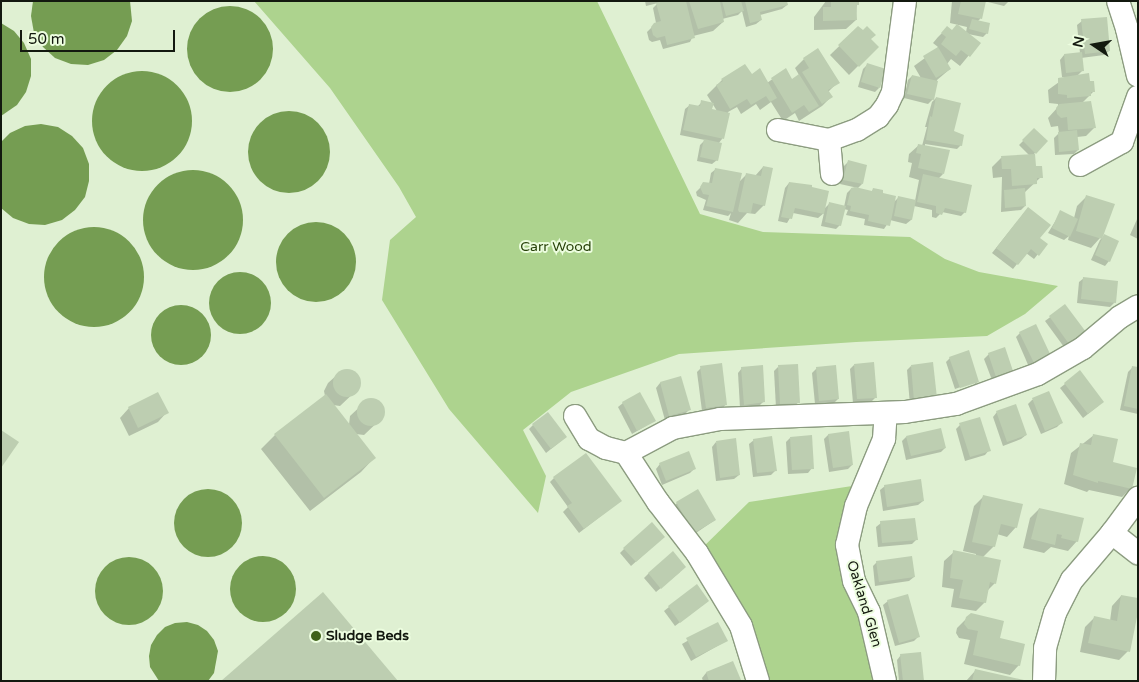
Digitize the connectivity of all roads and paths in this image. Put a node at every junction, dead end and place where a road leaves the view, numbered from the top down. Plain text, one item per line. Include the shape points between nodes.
1 (905, 1) edge
2 (1118, 1) edge
3 (1138, 76) edge
4 (1138, 97) edge
5 (778, 130) dead end
6 (829, 140) junction
7 (1080, 165) dead end
8 (832, 174) dead end
9 (1138, 306) edge
10 (886, 413) junction
11 (575, 416) dead end
12 (626, 453) junction
13 (1138, 498) edge
14 (1112, 533) junction
15 (1138, 553) edge
16 (758, 681) edge
17 (885, 681) edge
18 (1044, 681) edge

1 - 6 street via 893,92 887,105 878,117 857,130
2 - 3 street
4 - 7 street via 1122,142
5 - 6 street
6 - 8 street
9 - 10 street via 1083,348 1038,374 956,404
10 - 12 street via 720,419 673,428
10 - 17 street, Oakland Glen via 884,439 856,506 847,545 854,581 869,612
11 - 12 street via 589,439
12 - 16 street via 697,553 741,626
13 - 14 street
14 - 15 street
14 - 18 street via 1072,580 1055,613 1045,648

